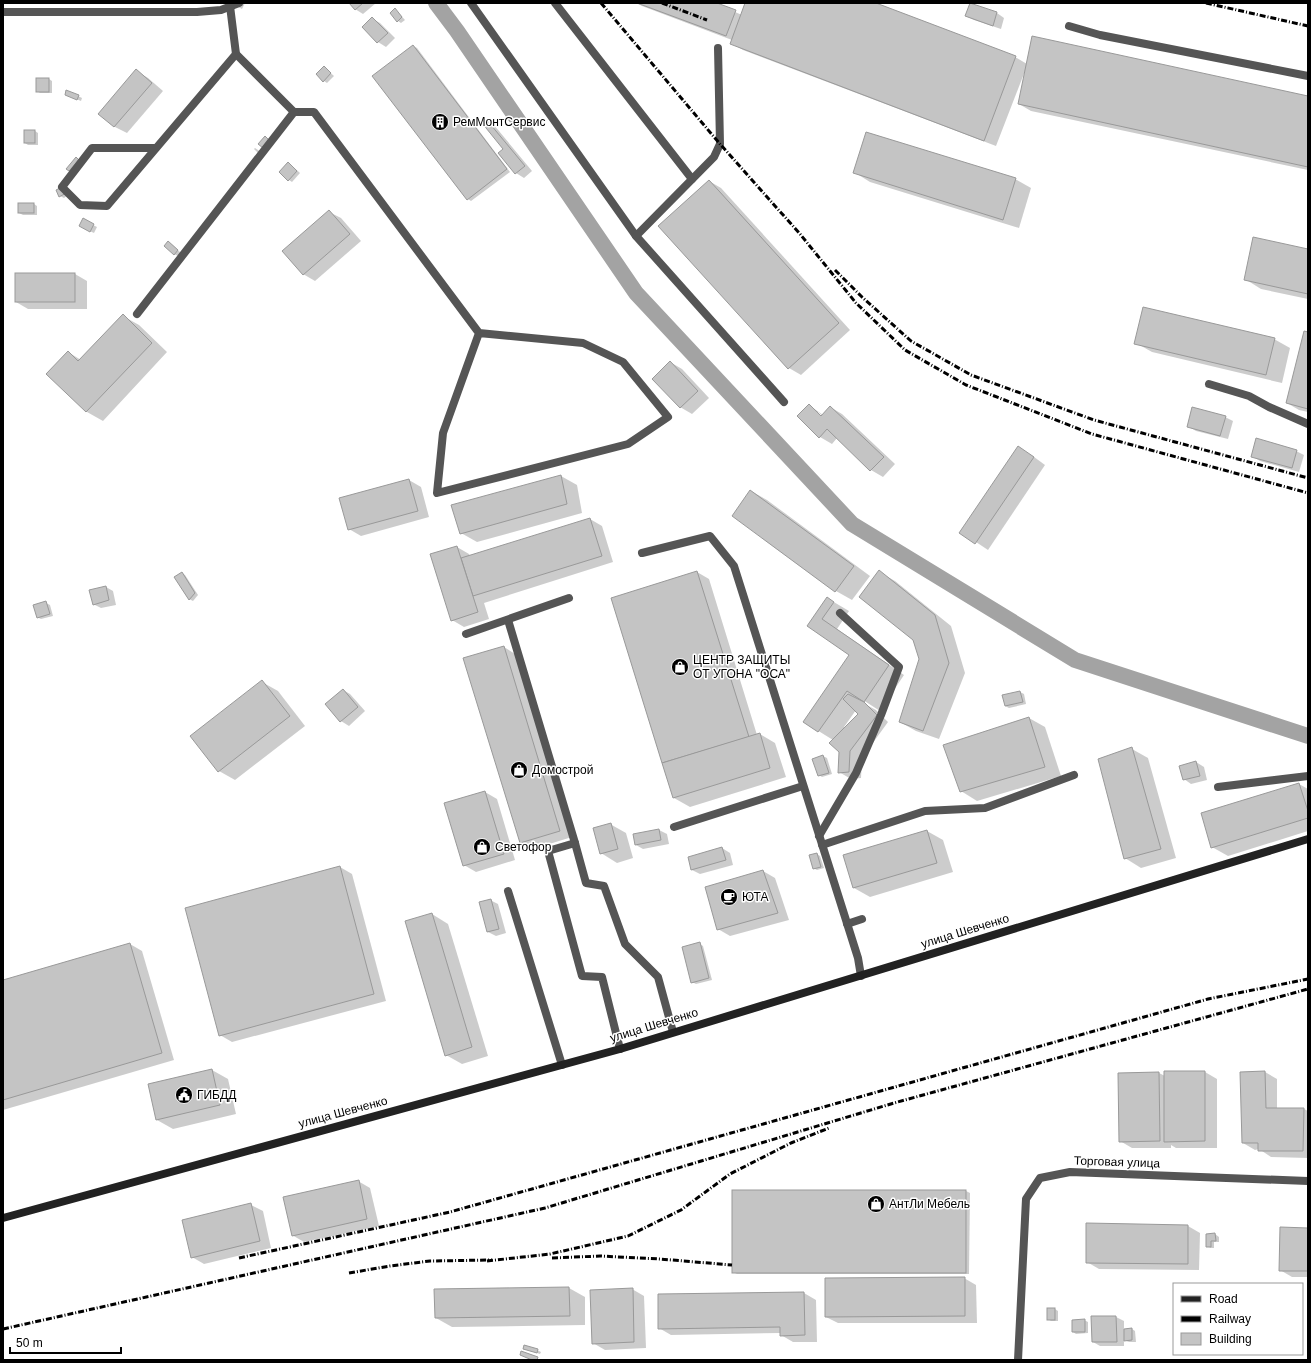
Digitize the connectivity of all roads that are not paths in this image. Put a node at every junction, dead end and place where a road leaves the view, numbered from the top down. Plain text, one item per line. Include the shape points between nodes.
1 (240, 3) edge
2 (472, 3) edge
3 (555, 3) edge
4 (230, 6) junction
5 (3, 12) edge
6 (1069, 26) dead end
7 (718, 48) dead end
8 (236, 54) junction
9 (1308, 76) edge
10 (294, 112) junction
11 (156, 148) junction
12 (692, 179) junction
13 (636, 236) junction
14 (137, 314) dead end
15 (479, 333) junction
16 (1209, 384) dead end
17 (784, 402) dead end
18 (1308, 424) edge
19 (642, 553) dead end
20 (569, 598) dead end
21 (840, 613) dead end
22 (508, 620) junction
23 (466, 634) dead end
24 (1074, 776) dead end
25 (1308, 776) edge
26 (803, 786) junction
27 (1218, 787) dead end
28 (674, 827) dead end
29 (819, 836) junction
30 (1308, 839) edge
31 (575, 843) junction
32 (822, 845) junction
33 (508, 891) dead end
34 (862, 919) dead end
35 (847, 924) junction
36 (861, 976) junction
37 (673, 1032) junction
38 (620, 1049) junction
39 (562, 1065) junction
40 (1308, 1181) edge
41 (3, 1218) edge
42 (1018, 1360) edge

1 - 4 street
2 - 13 street
3 - 12 street
4 - 5 street via 221,10 197,12
4 - 8 street
6 - 9 street via 1100,35
7 - 12 street via 720,144 714,157
8 - 10 street
8 - 11 street
10 - 14 street
10 - 15 street via 314,112
11 - 11 street via 107,206 80,204 62,187 92,148
12 - 13 street
13 - 17 street
15 - 15 street via 583,343 623,362 668,417 628,444 437,493 443,433
16 - 18 street via 1249,396
19 - 26 street via 710,536 734,566
20 - 22 street
21 - 29 street via 899,667 882,716 856,773
22 - 23 street
22 - 31 street
24 - 32 street via 985,808 925,811
25 - 27 street
26 - 28 street
26 - 29 street
29 - 32 street
30 - 36 street, улица Шевченко
31 - 37 street via 586,883 604,886 625,944 658,977
31 - 38 street via 548,851 582,976 602,977
32 - 35 street
33 - 39 street
34 - 35 street
35 - 36 street
36 - 37 street, улица Шевченко
37 - 38 street, улица Шевченко
38 - 39 street, улица Шевченко
39 - 41 street, улица Шевченко
40 - 42 street, Торговая улица via 1070,1172 1040,1178 1026,1199

